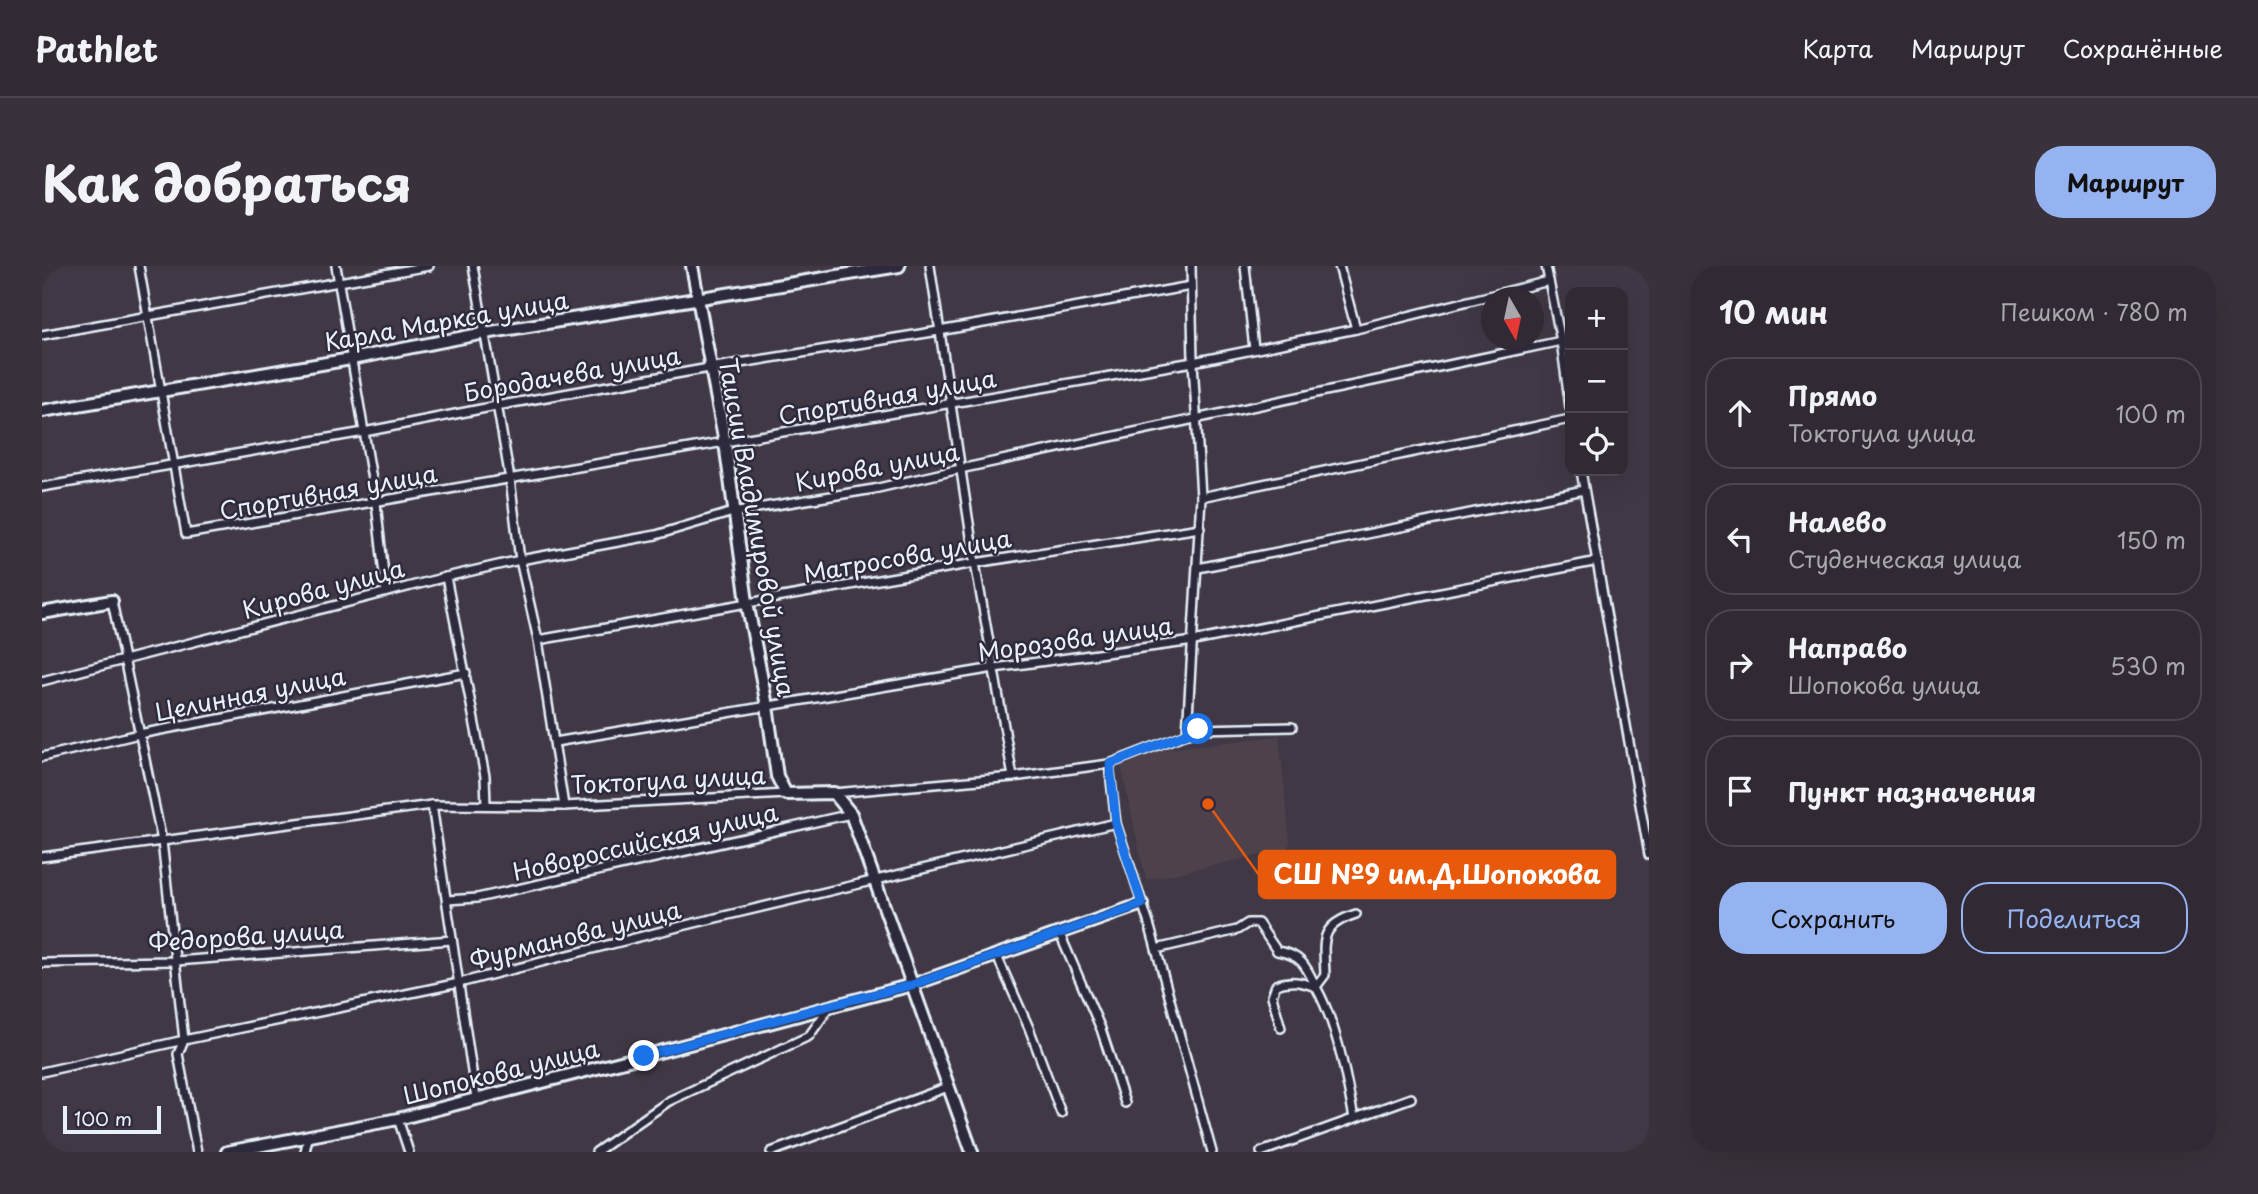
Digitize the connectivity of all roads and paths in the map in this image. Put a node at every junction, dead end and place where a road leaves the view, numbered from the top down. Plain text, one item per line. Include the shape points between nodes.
1 (139, 266) edge
2 (336, 266) edge
3 (429, 266) edge
4 (473, 266) edge
5 (692, 266) edge
6 (899, 266) edge
7 (930, 266) edge
8 (1191, 266) edge
9 (1245, 266) edge
10 (1339, 266) edge
11 (1546, 266) edge
12 (1549, 281) junction
13 (338, 284) junction
14 (1191, 286) junction
15 (698, 297) junction
16 (148, 318) junction
17 (1356, 328) junction
18 (939, 331) junction
19 (485, 333) junction
20 (42, 335) edge
21 (1561, 341) junction
22 (1254, 349) junction
23 (351, 359) junction
24 (1194, 362) junction
25 (709, 368) junction
26 (1565, 371) edge
27 (162, 391) junction
28 (496, 405) junction
29 (950, 405) junction
30 (42, 411) edge
31 (1196, 420) junction
32 (1565, 420) edge
33 (364, 432) junction
34 (724, 443) junction
35 (174, 463) junction
36 (960, 469) junction
37 (1582, 476) edge
38 (510, 479) junction
39 (42, 487) edge
40 (1584, 490) junction
41 (1201, 497) junction
42 (376, 502) junction
43 (733, 512) junction
44 (1200, 528) junction
45 (520, 560) junction
46 (1598, 561) junction
47 (975, 563) junction
48 (1198, 568) junction
49 (446, 577) junction
50 (386, 592) junction
51 (112, 601) joint
52 (747, 602) junction
53 (42, 613) edge
54 (538, 640) junction
55 (1194, 641) junction
56 (123, 661) junction
57 (994, 668) junction
58 (466, 673) junction
59 (42, 681) edge
60 (767, 706) junction
61 (1292, 727) dead end
62 (1187, 733) junction
63 (139, 734) junction
64 (555, 742) junction
65 (42, 757) edge
66 (1110, 764) junction
67 (1013, 777) junction
68 (834, 793) junction
69 (786, 794) junction
70 (432, 805) junction
71 (486, 805) junction
72 (564, 806) junction
73 (850, 814) junction
74 (1116, 823) junction
75 (162, 841) junction
76 (1649, 855) edge
77 (42, 857) edge
78 (874, 879) junction
79 (447, 900) junction
80 (1142, 904) junction
81 (1356, 914) dead end
82 (1059, 932) junction
83 (452, 940) junction
84 (1156, 949) junction
85 (996, 954) junction
86 (176, 961) junction
87 (42, 963) edge
88 (459, 983) junction
89 (912, 985) junction
90 (1316, 987) junction
91 (831, 1005) junction
92 (1281, 1028) dead end
93 (184, 1040) junction
94 (42, 1072) edge
95 (948, 1087) junction
96 (476, 1098) junction
97 (1411, 1098) dead end
98 (1125, 1103) dead end
99 (1061, 1112) dead end
100 (1354, 1118) junction
101 (398, 1119) junction
102 (308, 1137) junction
103 (249, 1150) edge
104 (197, 1152) edge
105 (227, 1152) edge
106 (305, 1152) edge
107 (409, 1152) edge
108 (596, 1152) edge
109 (771, 1152) edge
110 (972, 1152) edge
111 (1212, 1152) edge
112 (1261, 1152) edge

1 - 16 street
2 - 13 street
3 - 13 street
4 - 19 street
5 - 15 street, Таисии Владимировой улица
6 - 15 street, Карла Маркса улица
7 - 18 street
8 - 14 street
9 - 22 street
10 - 17 street
11 - 12 street
12 - 17 street, Спортивная улица
12 - 21 street
13 - 16 street
13 - 23 street
14 - 18 street, Бородачева улица
14 - 24 street
15 - 19 street, Карла Маркса улица
15 - 25 street, Таисии Владимировой улица
16 - 20 street
16 - 27 street
17 - 22 street, Спортивная улица
18 - 25 street, Бородачева улица
18 - 29 street
19 - 23 street, Карла Маркса улица
19 - 28 street
21 - 26 street
21 - 31 street, Кирова улица
22 - 24 street, Спортивная улица
23 - 27 street, Карла Маркса улица
23 - 33 street
24 - 29 street, Спортивная улица
24 - 31 street
25 - 28 street, Бородачева улица
25 - 34 street, Таисии Владимировой улица
27 - 30 street, Карла Маркса улица
27 - 35 street
28 - 33 street, Бородачева улица
28 - 38 street
29 - 34 street, Спортивная улица
29 - 36 street
31 - 36 street, Кирова улица
31 - 41 street
32 - 41 street
33 - 35 street, Бородачева улица
33 - 42 street
34 - 38 street, Спортивная улица
34 - 43 street, Таисии Владимировой улица
35 - 39 street, Бородачева улица
35 - 42 street, Спортивная улица via 186,534
36 - 43 street, Кирова улица via 874,489
36 - 47 street
37 - 40 street
38 - 42 street, Спортивная улица
38 - 45 street
40 - 46 street
40 - 48 street
41 - 44 street
42 - 50 street
43 - 45 street, Кирова улица via 656,535
43 - 52 street, Таисии Владимировой улица
44 - 47 street, Матросова улица
44 - 48 street
45 - 49 street, Кирова улица
45 - 54 street
46 - 55 street, Морозова улица
46 - 76 street
47 - 52 street, Матросова улица
47 - 57 street
48 - 55 street
49 - 50 street, Кирова улица
49 - 58 street
50 - 56 street, Кирова улица
51 - 53 street
51 - 56 street
52 - 54 street, Матросова улица
52 - 60 street, Таисии Владимировой улица
54 - 64 street
55 - 57 street, Морозова улица
55 - 62 street
56 - 59 street, Кирова улица
56 - 63 street
57 - 60 street, Морозова улица
57 - 67 street
58 - 63 street, Целинная улица
58 - 71 street
60 - 64 street, Морозова улица
60 - 69 street, Таисии Владимировой улица via 777,776
61 - 62 street, Токтогула улица
62 - 66 street, Токтогула улица
63 - 65 street, Целинная улица
63 - 75 street
64 - 72 street
66 - 67 street, Токтогула улица
66 - 74 street
67 - 68 street, Токтогула улица
68 - 69 street, Токтогула улица
68 - 73 street
69 - 72 street, Токтогула улица
70 - 71 street, Токтогула улица
70 - 75 street, Токтогула улица
70 - 79 street
71 - 72 street, Токтогула улица
73 - 78 street
73 - 79 street, Новороссийская улица via 477,898
74 - 78 street, Фурманова улица
74 - 80 street
75 - 77 street, Токтогула улица
75 - 86 street
78 - 88 street, Фурманова улица
78 - 89 street
79 - 83 street
80 - 82 street, Шопокова улица
80 - 84 street
81 - 90 street via 1329,928 1324,944 1325,975
82 - 85 street, Шопокова улица
82 - 98 street via 1101,1029
83 - 86 street, Федорова улица
83 - 88 street
84 - 90 street via 1258,923 1277,951 1293,953 1306,966
84 - 111 street
85 - 89 street, Шопокова улица
85 - 99 street
86 - 87 street, Федорова улица
86 - 93 street
88 - 93 street, Фурманова улица
88 - 96 street
89 - 91 street, Шопокова улица
89 - 95 street
90 - 92 street via 1287,981 1276,985 1272,996
90 - 100 street via 1338,1045
91 - 96 street, Шопокова улица
91 - 108 street via 809,1036 669,1101
93 - 94 street, Фурманова улица
93 - 104 street via 178,1054
95 - 109 street
95 - 110 street
96 - 101 street, Шопокова улица
97 - 100 street
100 - 112 street
101 - 102 street, Шопокова улица
101 - 107 street
102 - 103 street, Шопокова улица
102 - 106 street
103 - 105 street, Шопокова улица

